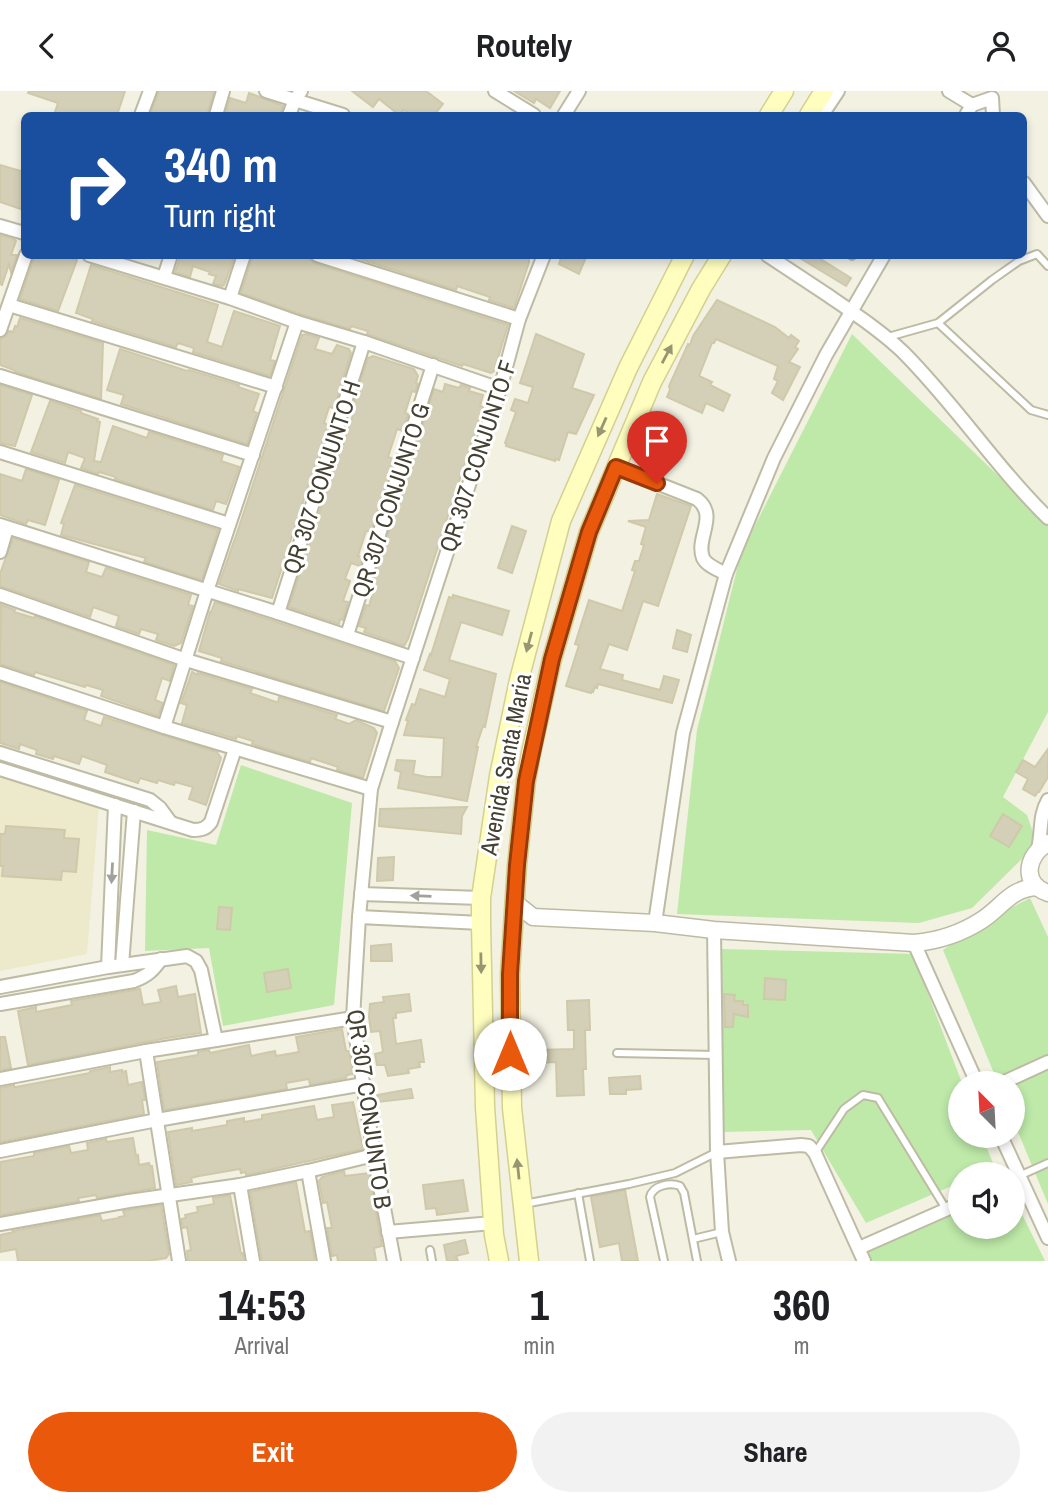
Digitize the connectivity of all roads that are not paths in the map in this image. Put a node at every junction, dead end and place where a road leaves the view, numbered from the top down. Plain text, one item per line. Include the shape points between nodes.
1 (149, 91) edge
2 (223, 91) edge
3 (266, 91) edge
4 (495, 91) edge
5 (579, 91) edge
6 (784, 91) edge
7 (824, 91) edge
8 (838, 91) edge
9 (949, 91) edge
10 (298, 96) edge
11 (969, 110) edge
12 (142, 112) edge
13 (217, 112) edge
14 (290, 112) edge
15 (336, 112) edge
16 (529, 112) edge
17 (566, 112) edge
18 (771, 112) edge
19 (811, 112) edge
20 (824, 112) edge
21 (993, 112) edge
22 (1027, 187) edge
23 (1048, 216) edge
24 (0, 226) edge
25 (21, 232) edge
26 (1037, 254) junction
27 (1048, 254) edge
28 (1027, 258) edge
29 (25, 259) edge
30 (102, 259) edge
31 (170, 259) edge
32 (243, 259) edge
33 (329, 259) edge
34 (542, 259) edge
35 (683, 259) edge
36 (720, 259) edge
37 (774, 259) edge
38 (882, 259) edge
39 (1024, 259) edge
40 (1048, 266) edge
41 (164, 277) junction
42 (230, 298) junction
43 (9, 305) junction
44 (851, 311) junction
45 (519, 319) junction
46 (297, 322) junction
47 (938, 323) junction
48 (0, 330) edge
49 (887, 337) junction
50 (364, 342) junction
51 (433, 365) junction
52 (628, 368) junction
53 (0, 376) edge
54 (652, 382) junction
55 (276, 387) junction
56 (500, 389) junction
57 (1048, 415) edge
58 (0, 452) edge
59 (253, 454) junction
60 (616, 467) junction
61 (1048, 518) edge
62 (229, 524) junction
63 (4, 526) edge
64 (0, 552) edge
65 (726, 575) junction
66 (207, 591) junction
67 (0, 595) edge
68 (278, 613) junction
69 (347, 635) junction
70 (413, 658) junction
71 (186, 660) junction
72 (0, 673) edge
73 (519, 680) junction
74 (392, 722) junction
75 (164, 727) junction
76 (234, 749) junction
77 (0, 753) edge
78 (531, 753) junction
79 (0, 769) edge
80 (499, 776) junction
81 (526, 781) junction
82 (371, 789) junction
83 (115, 804) junction
84 (1046, 810) edge
85 (134, 811) junction
86 (171, 823) junction
87 (1043, 846) edge
88 (1029, 867) junction
89 (1044, 893) edge
90 (361, 894) junction
91 (481, 898) junction
92 (514, 902) junction
93 (994, 910) junction
94 (359, 917) junction
95 (534, 917) junction
96 (481, 923) junction
97 (655, 923) junction
98 (714, 930) junction
99 (512, 934) junction
100 (914, 943) junction
101 (161, 959) junction
102 (122, 965) junction
103 (108, 967) junction
104 (0, 986) edge
105 (0, 1005) edge
106 (353, 1018) junction
107 (216, 1040) junction
108 (146, 1051) junction
109 (617, 1052) dead end
110 (716, 1055) junction
111 (1048, 1062) edge
112 (973, 1071) edge
113 (1026, 1072) edge
114 (483, 1077) junction
115 (0, 1079) edge
116 (510, 1081) junction
117 (364, 1084) junction
118 (485, 1107) junction
119 (512, 1108) junction
120 (157, 1120) junction
121 (0, 1151) edge
122 (717, 1152) junction
123 (815, 1153) junction
124 (374, 1155) junction
125 (1048, 1163) edge
126 (308, 1171) junction
127 (1025, 1174) edge
128 (240, 1185) junction
129 (578, 1193) junction
130 (169, 1194) junction
131 (1025, 1195) edge
132 (522, 1204) junction
133 (946, 1209) joint
134 (493, 1223) junction
135 (0, 1224) edge
136 (388, 1231) junction
137 (722, 1232) junction
138 (1047, 1235) edge
139 (693, 1239) junction
140 (859, 1248) junction
141 (430, 1250) dead end
142 (179, 1261) edge
143 (253, 1261) edge
144 (324, 1261) edge
145 (394, 1261) edge
146 (432, 1261) edge
147 (499, 1261) edge
148 (529, 1261) edge
149 (590, 1261) edge
150 (664, 1261) edge
151 (697, 1261) edge
152 (729, 1261) edge
153 (864, 1261) edge

1 - 12 street
2 - 13 street
3 - 10 street
4 - 16 street
5 - 17 street
6 - 18 main road
7 - 19 main road
8 - 20 street
9 - 11 street
10 - 14 street
10 - 15 street
11 - 21 street via 992,98
22 - 23 street
24 - 25 street
26 - 27 lane
26 - 28 lane
26 - 40 lane
29 - 43 street
30 - 41 street
31 - 41 street
32 - 42 street
33 - 45 street
34 - 45 street, QR 307 CONJUNTO F
35 - 52 main road, Avenida Santa Maria
54 -> 36 main road, Avenida Santa Maria
37 - 44 street
38 - 44 street
39 - 47 lane
41 - 42 street
42 - 46 street
43 - 48 street
43 - 55 street
44 - 49 street
44 - 65 street via 774,458
45 - 56 street, QR 307 CONJUNTO F
46 - 50 street
46 - 55 street
47 - 49 lane
47 - 57 lane via 1031,410
49 - 61 street
50 - 51 street
50 - 68 street, QR 307 CONJUNTO H
51 - 56 street
51 - 69 street, QR 307 CONJUNTO G
52 - 54 main road
52 -> 73 main road, Avenida Santa Maria via 561,521
53 - 59 street
54 - 60 main road, Avenida Santa Maria
55 - 59 street
56 - 70 street, QR 307 CONJUNTO F
58 - 62 street
59 - 62 street
60 - 65 street via 702,503 707,517 703,558
60 - 78 main road, Avenida Santa Maria via 589,532 552,659
62 - 66 street
63 - 64 street
63 - 66 street
65 - 97 street via 683,733
66 - 68 street
66 - 71 street
67 - 71 street
68 - 69 street
69 - 70 street
70 - 74 street, QR 307 CONJUNTO F
71 - 74 street
71 - 75 street
72 - 75 street
73 - 78 main road via 516,746
73 - 80 main road, Avenida Santa Maria
74 - 82 street, QR 307 CONJUNTO B
75 - 76 street
76 - 82 street
76 - 86 street via 207,828 193,830
77 - 86 street via 150,800
78 - 81 main road, Avenida Santa Maria
79 - 83 street
80 - 81 main road
80 - 91 main road, Avenida Santa Maria
81 - 92 main road, Avenida Santa Maria
82 - 90 street, QR 307 CONJUNTO B
83 - 85 street
83 -> 103 street
84 - 87 street
85 - 86 street
85 - 102 street
87 - 88 street
88 - 89 street via 1031,878
88 - 93 street
89 - 93 street via 1026,888
91 -> 90 street
90 - 94 street, QR 307 CONJUNTO B
91 - 96 main road, Avenida Santa Maria
92 - 95 street
92 - 99 main road, Avenida Santa Maria
93 - 100 street via 944,938
94 - 96 street
94 - 106 street, QR 307 CONJUNTO B
95 - 97 street
95 - 99 street
96 -> 114 main road, Avenida Santa Maria
97 - 98 street
98 - 100 street
98 - 110 street
99 - 116 main road, Avenida Santa Maria
100 - 112 street
101 - 102 street
101 - 105 street via 153,971 134,981
101 - 107 street via 187,956 196,961
102 - 103 street
103 - 104 street
106 - 107 street
106 - 117 street, QR 307 CONJUNTO B
107 - 108 street
108 - 115 street
108 - 120 street
109 - 110 lane
110 - 122 street
111 - 113 street
114 - 116 main road
114 - 118 main road, Avenida Santa Maria
116 - 119 main road, Avenida Santa Maria
117 - 120 street
117 - 124 street, QR 307 CONJUNTO B
118 - 119 main road
118 - 134 main road, Avenida Santa Maria
132 -> 119 main road, Avenida Santa Maria
120 - 121 street
120 - 130 street
122 - 123 street via 802,1145
122 - 129 lane via 675,1173
122 - 137 street
123 - 133 lane via 844,1109 863,1095 878,1098
123 - 140 street
124 - 126 street
124 - 136 street, QR 307 CONJUNTO B
125 - 127 lane
126 - 128 street
126 - 144 street
128 - 130 street
128 - 143 street
129 - 132 lane
129 - 149 lane
130 - 135 street
130 - 142 street
131 - 138 street
132 - 148 main road, Avenida Santa Maria
133 - 140 street
134 - 136 street
134 - 147 main road, Avenida Santa Maria
136 - 145 street, QR 307 CONJUNTO B
137 - 139 lane
137 - 152 street
139 - 150 lane via 680,1187 675,1184 652,1191
139 - 151 lane
140 - 153 street
141 - 146 lane

